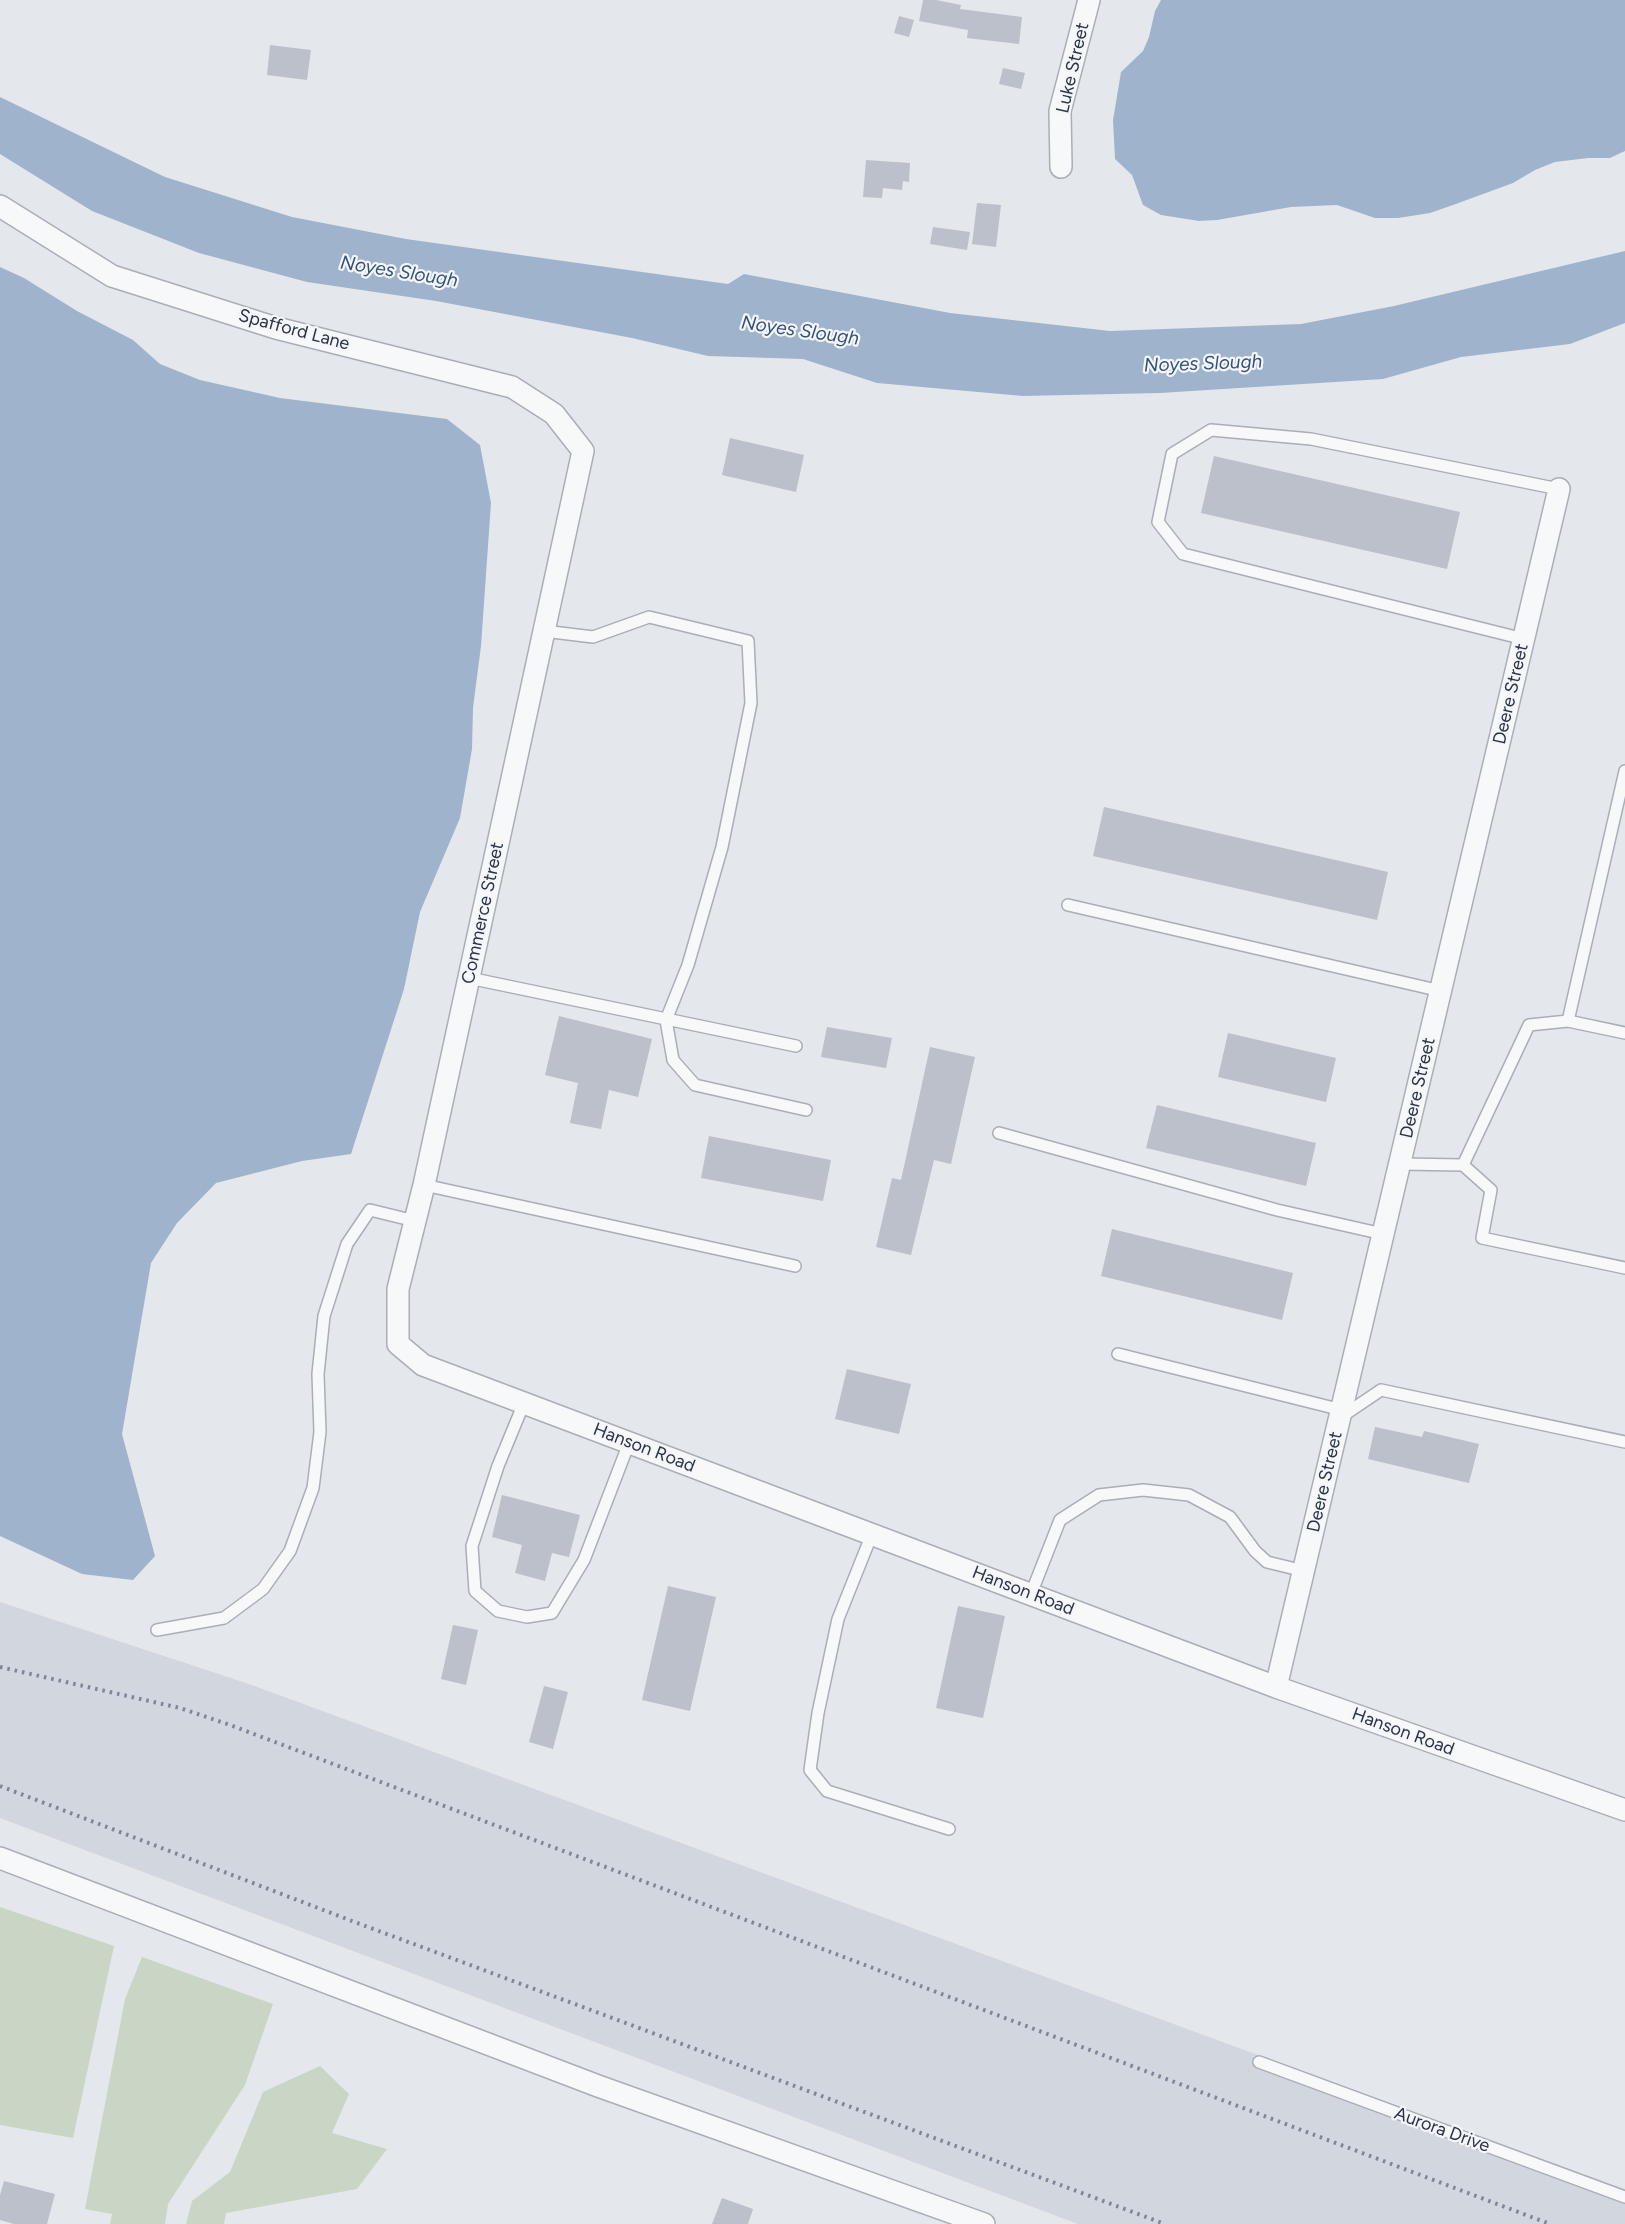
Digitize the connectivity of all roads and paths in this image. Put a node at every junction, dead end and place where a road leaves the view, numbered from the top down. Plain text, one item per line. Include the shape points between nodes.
1 (1089, 0) edge
2 (1061, 167) dead end
3 (0, 206) edge
4 (583, 451) joint
5 (1559, 489) joint
6 (544, 631) junction
7 (1524, 639) junction
8 (1625, 771) edge
9 (1068, 905) dead end
10 (469, 978) junction
11 (1441, 991) junction
12 (666, 1020) junction
13 (1568, 1021) junction
14 (1625, 1033) edge
15 (796, 1046) dead end
16 (806, 1110) dead end
17 (999, 1133) dead end
18 (1400, 1164) junction
19 (1463, 1165) junction
20 (424, 1185) junction
21 (415, 1221) junction
22 (1383, 1234) junction
23 (795, 1266) dead end
24 (1625, 1268) edge
25 (1118, 1354) dead end
26 (423, 1365) joint
27 (524, 1403) junction
28 (1341, 1414) junction
29 (1625, 1442) edge
30 (629, 1443) junction
31 (872, 1534) junction
32 (1304, 1571) junction
33 (1031, 1594) junction
34 (157, 1630) dead end
35 (1276, 1687) junction
36 (1625, 1810) edge
37 (949, 1830) dead end
38 (0, 1858) edge
39 (1259, 2062) dead end
40 (1625, 2197) edge
41 (984, 2224) edge

1 - 2 street, Luke Street via 1060,111
3 - 4 street, Spafford Lane via 112,276 276,328 512,387 554,414
4 - 6 street, Commerce Street
5 - 7 street, Deere Street
5 - 7 lane via 1311,439 1210,430 1172,454 1158,522 1183,554
6 - 10 street, Commerce Street
6 - 12 lane via 592,637 649,617 748,641 751,703 722,847 688,965
7 - 11 street, Deere Street
8 - 13 lane
9 - 11 lane
10 - 12 lane
10 - 20 street, Commerce Street
11 - 18 street, Deere Street
12 - 15 lane
12 - 16 lane via 673,1060 695,1085
13 - 14 lane
13 - 19 lane via 1529,1025
17 - 22 lane via 1277,1210
18 - 19 lane
18 - 22 street, Deere Street
19 - 24 lane via 1491,1190 1482,1238
20 - 21 street, Commerce Street
20 - 23 lane
21 - 26 street, Commerce Street via 398,1289 398,1344
21 - 34 lane via 370,1210 347,1244 324,1316 318,1374 320,1432 314,1488 290,1551 262,1589 224,1618
22 - 28 street, Deere Street
25 - 28 lane
26 - 27 street, Hanson Road
27 - 30 street, Hanson Road
27 - 30 lane via 498,1466 472,1546 475,1590 498,1611 527,1617 552,1613 584,1560
28 - 29 lane via 1381,1390
28 - 32 street, Deere Street
30 - 31 street, Hanson Road
31 - 33 street, Hanson Road
31 - 37 lane via 838,1619 818,1713 810,1770 827,1791
32 - 33 lane via 1267,1562 1230,1517 1189,1495 1143,1490 1099,1495 1060,1520
32 - 35 street, Deere Street
33 - 35 street, Hanson Road
35 - 36 street, Hanson Road
38 - 41 street via 598,2086
39 - 40 lane, Aurora Drive

